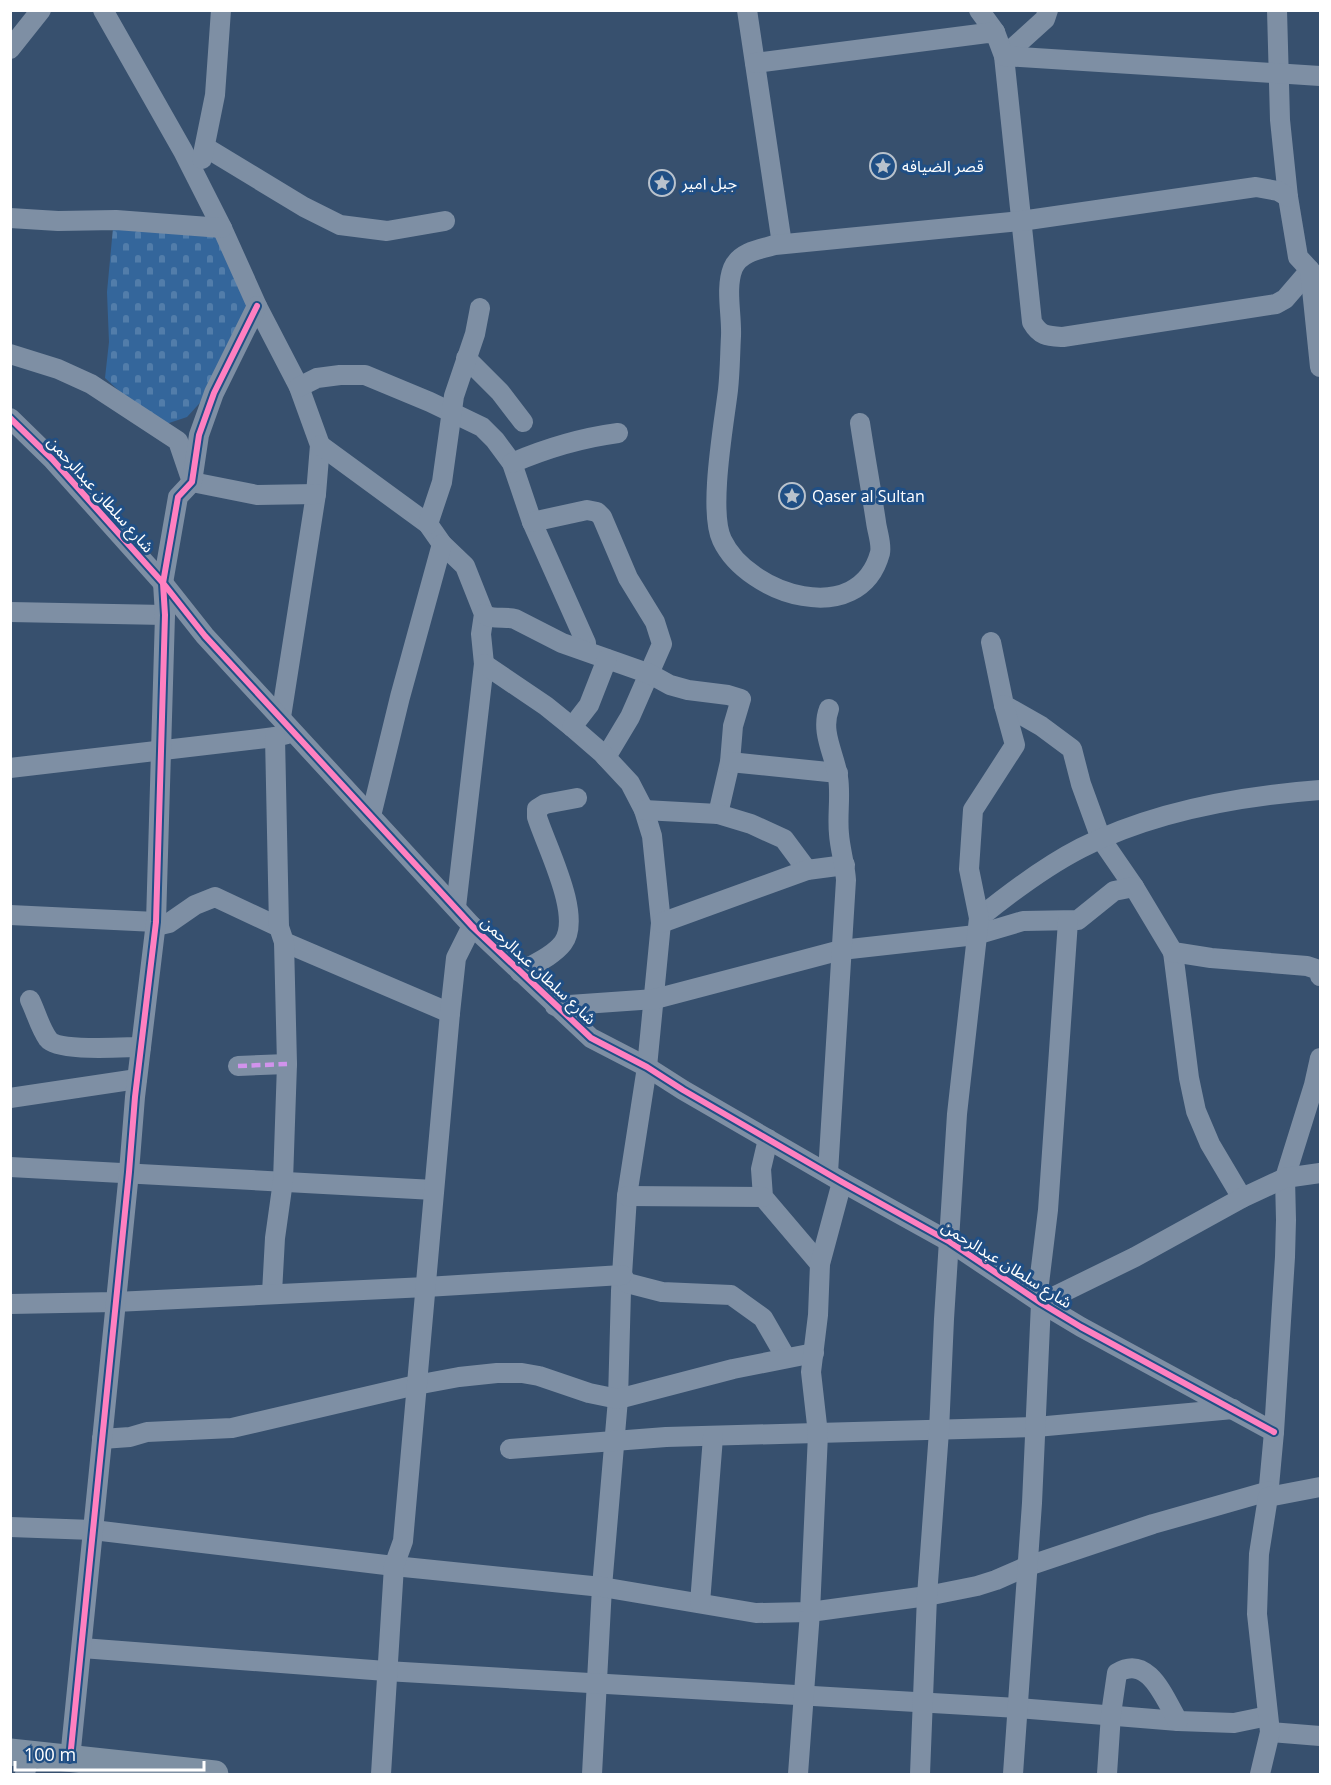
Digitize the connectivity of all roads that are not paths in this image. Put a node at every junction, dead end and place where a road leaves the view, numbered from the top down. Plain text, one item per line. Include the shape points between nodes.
1 (41, 10) edge
2 (103, 10) edge
3 (221, 10) edge
4 (747, 10) edge
5 (979, 10) edge
6 (1048, 10) edge
7 (1277, 10) edge
8 (994, 32) junction
9 (10, 49) edge
10 (1004, 56) junction
11 (755, 63) junction
12 (1277, 72) junction
13 (1320, 75) edge
14 (205, 147) junction
15 (197, 178) junction
16 (1288, 197) junction
17 (10, 218) edge
18 (445, 221) dead end
19 (1021, 221) junction
20 (222, 228) junction
21 (782, 244) junction
22 (1315, 271) edge
23 (257, 306) junction
24 (480, 308) dead end
25 (10, 354) edge
26 (466, 358) junction
27 (1320, 367) edge
28 (299, 387) junction
29 (451, 413) junction
30 (10, 418) edge
31 (523, 422) dead end
32 (860, 423) dead end
33 (618, 433) dead end
34 (320, 445) junction
35 (512, 463) junction
36 (192, 482) junction
37 (316, 494) junction
38 (532, 522) junction
39 (428, 524) junction
40 (442, 544) junction
41 (163, 583) junction
42 (10, 612) edge
43 (484, 614) junction
44 (165, 615) junction
45 (991, 642) dead end
46 (586, 651) junction
47 (607, 659) junction
48 (484, 664) junction
49 (650, 674) junction
50 (1004, 705) junction
51 (829, 709) dead end
52 (572, 728) junction
53 (283, 729) junction
54 (162, 749) junction
55 (606, 757) junction
56 (730, 762) junction
57 (10, 768) edge
58 (838, 773) junction
59 (1320, 790) edge
60 (577, 798) dead end
61 (644, 810) junction
62 (718, 814) junction
63 (371, 816) junction
64 (1101, 839) junction
65 (845, 865) junction
66 (807, 870) junction
67 (1134, 887) junction
68 (456, 907) junction
69 (10, 915) edge
70 (1068, 921) junction
71 (661, 923) junction
72 (156, 924) junction
73 (472, 926) junction
74 (977, 926) junction
75 (282, 935) junction
76 (841, 950) junction
77 (1173, 952) junction
78 (520, 972) junction
79 (1320, 976) edge
80 (655, 999) junction
81 (30, 1000) dead end
82 (555, 1006) junction
83 (450, 1013) junction
84 (141, 1047) junction
85 (1320, 1058) edge
86 (288, 1064) junction
87 (238, 1066) dead end
88 (647, 1067) junction
89 (136, 1079) junction
90 (10, 1098) edge
91 (768, 1138) junction
92 (10, 1167) edge
93 (129, 1172) junction
94 (1320, 1173) edge
95 (835, 1177) junction
96 (1285, 1178) junction
97 (283, 1181) junction
98 (434, 1190) junction
99 (627, 1196) junction
100 (763, 1197) junction
101 (1242, 1198) junction
102 (950, 1242) junction
103 (820, 1264) junction
104 (622, 1275) junction
105 (426, 1287) junction
106 (272, 1293) junction
107 (1039, 1301) junction
108 (115, 1302) junction
109 (10, 1304) edge
110 (814, 1353) junction
111 (786, 1358) junction
112 (416, 1385) junction
113 (618, 1399) junction
114 (1233, 1409) junction
115 (1036, 1427) junction
116 (939, 1431) junction
117 (1274, 1432) junction
118 (818, 1434) junction
119 (713, 1437) junction
120 (102, 1439) junction
121 (614, 1441) junction
122 (510, 1449) dead end
123 (1320, 1487) edge
124 (1268, 1494) junction
125 (10, 1527) edge
126 (93, 1530) junction
127 (394, 1566) junction
128 (1028, 1566) junction
129 (602, 1587) junction
130 (927, 1596) junction
131 (700, 1603) junction
132 (810, 1612) junction
133 (82, 1648) junction
134 (387, 1671) junction
135 (598, 1683) junction
136 (804, 1695) junction
137 (923, 1702) junction
138 (1018, 1708) junction
139 (1111, 1714) junction
140 (1178, 1721) junction
141 (1269, 1724) junction
142 (1320, 1736) edge
143 (70, 1760) junction
144 (21, 1761) edge
145 (215, 1774) edge
146 (381, 1774) edge
147 (592, 1774) edge
148 (798, 1774) edge
149 (920, 1774) edge
150 (1014, 1774) edge
151 (1107, 1774) edge
152 (1260, 1774) edge

1 - 9 street
2 - 15 street
3 - 14 street via 215,95
4 - 11 street
5 - 8 street
6 - 10 street via 1045,19
7 - 12 street
8 - 10 street
8 - 11 street
10 - 12 street
10 - 19 street
11 - 21 street
12 - 13 street
12 - 16 street
14 - 15 street
14 - 18 street via 340,225 387,231
15 - 20 street
16 - 19 street via 1278,190 1256,187
16 - 22 street via 1298,257
17 - 20 street
19 - 21 street
19 - 22 street via 1032,322 1037,331 1047,336 1063,337 1276,304
20 - 23 street
21 - 32 street via 746,254 734,267 730,280 731,332 720,444 718,519 722,540 756,578 776,589 817,598 837,596 870,575 881,551
22 - 27 street
23 - 28 street
23 - 36 street via 214,393 199,435
24 - 26 street
25 - 36 street via 91,384 178,441
26 - 29 street
26 - 31 street
28 - 29 street via 317,378 365,375
28 - 34 street
29 - 35 street via 482,428
29 - 39 street via 442,482
30 - 41 street, شارع سلطان عبدالرحمن
33 - 35 street via 549,448
34 - 37 street
34 - 39 street
35 - 38 street
36 - 37 street via 256,495
36 - 41 street via 178,497
37 - 53 street
38 - 46 street via 586,643
38 - 49 street via 587,510 602,517 628,579 660,633 662,644
39 - 40 street
40 - 43 street via 465,566
40 - 63 street
41 - 44 street
41 - 53 street, شارع سلطان عبدالرحمن
42 - 44 street
43 - 46 street via 515,619
43 - 48 street
44 - 54 street
45 - 50 street
46 - 47 street
47 - 49 street
47 - 52 street via 589,705
48 - 52 street
48 - 68 street
49 - 55 street
49 - 56 street via 688,690 741,699 733,726
50 - 64 street via 1072,749
50 - 74 street via 1015,745 973,810 969,869
51 - 58 street via 828,745
52 - 55 street
53 - 54 street
53 - 63 street, شارع سلطان عبدالرحمن
53 - 75 street
54 - 57 street
54 - 72 street
55 - 61 street via 630,783
56 - 58 street
56 - 62 street
58 - 65 street via 839,834
59 - 64 street via 1201,807 1148,820
60 - 78 street via 537,809 563,889 569,914 568,932 563,943
61 - 62 street
61 - 71 street via 652,836
62 - 66 street via 784,838
63 - 68 street, شارع سلطان عبدالرحمن
64 - 67 street
64 - 74 street via 1055,862
65 - 66 street
65 - 76 street
66 - 71 street
67 - 70 street via 1114,891 1078,920
67 - 77 street
68 - 73 street, شارع سلطان عبدالرحمن
69 - 72 street
70 - 74 street
70 - 107 street
71 - 80 street
72 - 75 street via 169,923 215,897
72 - 84 street
73 - 78 street, شارع سلطان عبدالرحمن
73 - 83 street via 456,958
74 - 76 street
74 - 102 street via 957,1114
75 - 83 street
75 - 86 street
76 - 80 street
76 - 95 street
77 - 79 street via 1307,966 1319,970
77 - 101 street via 1196,1111 1210,1144
78 - 82 street, شارع سلطان عبدالرحمن
80 - 82 street
80 - 88 street
81 - 84 street via 55,1045
82 - 88 street, شارع سلطان عبدالرحمن via 591,1038
83 - 98 street
84 - 89 street
85 - 96 street
86 - 87 street
86 - 97 street
88 - 91 street, شارع سلطان عبدالرحمن
88 - 99 street
89 - 90 street
89 - 93 street
91 - 95 street, شارع سلطان عبدالرحمن
91 - 100 street via 761,1168
92 - 93 street
93 - 97 street
93 - 108 street
94 - 96 street
95 - 102 street, شارع سلطان عبدالرحمن
95 - 103 street
96 - 101 street
96 - 117 street via 1285,1257
97 - 98 street
97 - 106 street
98 - 105 street
99 - 100 street
99 - 104 street
100 - 103 street
101 - 107 street via 1135,1257
102 - 107 street, شارع سلطان عبدالرحمن
102 - 116 street
103 - 110 street
104 - 105 street
104 - 111 street via 627,1283 662,1292 731,1295 763,1318
104 - 113 street
105 - 106 street
105 - 112 street
106 - 108 street
107 - 114 street, شارع سلطان عبدالرحمن
107 - 115 street
108 - 109 street
108 - 120 street
110 - 111 street
110 - 118 street via 811,1372
111 - 113 street
112 - 113 street via 459,1377 522,1373
112 - 120 street via 232,1428 147,1432
112 - 127 street via 403,1541
113 - 121 street
114 - 115 street
114 - 117 street, شارع سلطان عبدالرحمن
115 - 116 street
115 - 128 street
116 - 118 street
116 - 130 street
117 - 124 street
118 - 119 street
118 - 132 street
119 - 121 street
119 - 131 street
120 - 126 street
121 - 122 street
121 - 129 street
123 - 124 street
124 - 128 street via 1153,1524
124 - 141 street via 1259,1554 1257,1614
125 - 126 street
126 - 127 street
126 - 133 street
127 - 129 street
127 - 134 street
128 - 130 street via 977,1586
128 - 138 street
129 - 131 street
129 - 135 street
130 - 132 street
130 - 137 street
131 - 132 street via 756,1613
132 - 136 street
133 - 134 street
133 - 143 street
134 - 135 street
134 - 146 street
135 - 136 street
135 - 147 street
136 - 137 street
136 - 148 street
137 - 138 street
137 - 149 street
138 - 139 street
138 - 150 street
139 - 140 street
139 - 140 street via 1117,1673 1126,1667 1138,1668 1150,1674
139 - 151 street
140 - 141 street
141 - 142 street
141 - 152 street
143 - 144 highway
143 - 145 highway

